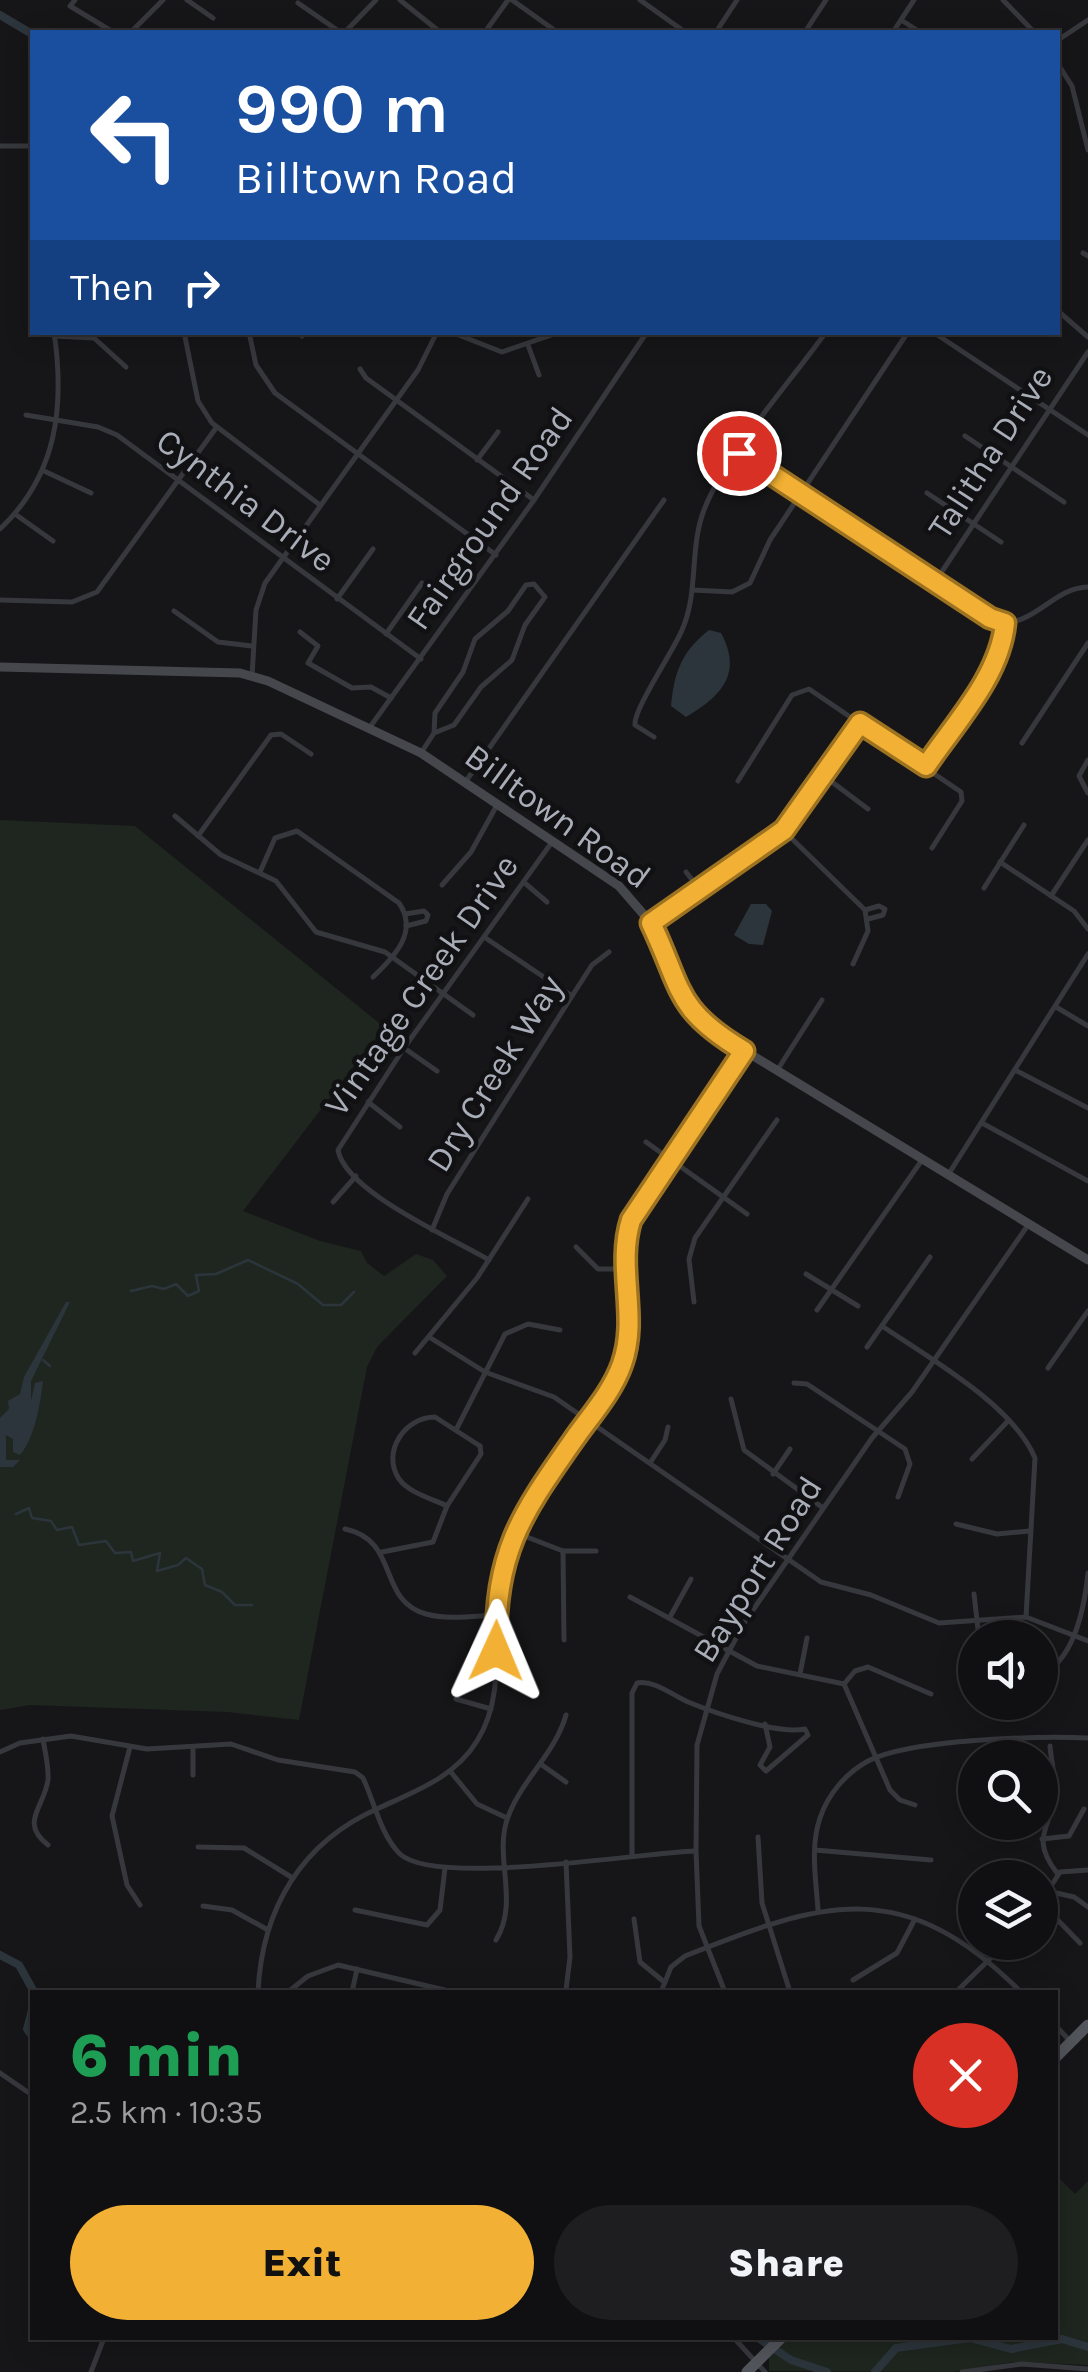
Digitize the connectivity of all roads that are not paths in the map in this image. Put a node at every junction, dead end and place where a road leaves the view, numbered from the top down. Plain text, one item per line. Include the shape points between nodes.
1 (162, 0) edge
2 (187, 0) edge
3 (376, 0) edge
4 (400, 0) edge
5 (510, 0) edge
6 (640, 0) edge
7 (738, 0) edge
8 (826, 0) edge
9 (914, 0) edge
10 (1003, 0) edge
11 (72, 2) edge
12 (298, 3) dead end
13 (213, 18) dead end
14 (901, 20) junction
15 (1088, 20) edge
16 (110, 30) edge
17 (133, 30) edge
18 (340, 30) edge
19 (345, 30) edge
20 (438, 30) edge
21 (486, 30) edge
22 (555, 30) edge
23 (681, 30) edge
24 (717, 30) edge
25 (806, 30) edge
26 (894, 30) edge
27 (917, 30) edge
28 (1032, 30) edge
29 (1060, 39) edge
30 (1060, 67) edge
31 (0, 146) edge
32 (30, 146) edge
33 (1088, 150) edge
34 (1060, 313) edge
35 (54, 335) edge
36 (64, 335) edge
37 (185, 335) edge
38 (250, 335) edge
39 (435, 335) edge
40 (458, 335) edge
41 (552, 335) edge
42 (645, 335) edge
43 (824, 335) edge
44 (906, 335) edge
45 (938, 335) edge
46 (1088, 336) edge
47 (528, 344) junction
48 (1088, 352) edge
49 (126, 367) dead end
50 (360, 369) dead end
51 (540, 375) dead end
52 (397, 401) junction
53 (1049, 409) junction
54 (26, 415) dead end
55 (58, 421) junction
56 (216, 428) junction
57 (498, 432) dead end
58 (1088, 435) edge
59 (965, 436) dead end
60 (739, 453) junction
61 (358, 454) junction
62 (477, 460) junction
63 (1011, 467) junction
64 (43, 470) junction
65 (178, 479) junction
66 (92, 492) dead end
67 (801, 493) junction
68 (927, 493) dead end
69 (534, 500) junction
70 (664, 500) dead end
71 (1064, 502) dead end
72 (320, 505) junction
73 (15, 514) junction
74 (973, 523) junction
75 (0, 529) edge
76 (53, 541) dead end
77 (1000, 542) dead end
78 (373, 549) dead end
79 (496, 555) junction
80 (281, 558) junction
81 (422, 582) dead end
82 (934, 582) junction
83 (1088, 588) edge
84 (693, 590) junction
85 (337, 599) junction
86 (0, 600) edge
87 (174, 611) dead end
88 (1005, 623) junction
89 (300, 632) dead end
90 (386, 634) junction
91 (1088, 643) edge
92 (252, 646) junction
93 (421, 659) junction
94 (0, 667) edge
95 (252, 676) junction
96 (391, 698) junction
97 (860, 723) junction
98 (368, 730) junction
99 (434, 733) junction
100 (654, 737) dead end
101 (1022, 743) dead end
102 (420, 753) junction
103 (311, 754) dead end
104 (1088, 760) edge
105 (926, 766) junction
106 (824, 776) junction
107 (466, 781) junction
108 (738, 782) dead end
109 (1088, 792) edge
110 (499, 802) junction
111 (868, 809) dead end
112 (175, 816) dead end
113 (1024, 825) dead end
114 (784, 830) junction
115 (198, 836) junction
116 (554, 839) junction
117 (1088, 840) edge
118 (932, 848) dead end
119 (1000, 862) junction
120 (260, 872) junction
121 (686, 872) dead end
122 (526, 884) junction
123 (442, 885) dead end
124 (984, 888) dead end
125 (701, 892) junction
126 (1051, 896) junction
127 (547, 902) dead end
128 (865, 910) junction
129 (405, 914) junction
130 (868, 919) junction
131 (651, 923) junction
132 (406, 926) junction
133 (1088, 928) edge
134 (486, 938) junction
135 (609, 952) dead end
136 (1088, 954) edge
137 (394, 957) junction
138 (853, 964) dead end
139 (373, 977) dead end
140 (443, 994) junction
141 (572, 996) junction
142 (822, 1000) dead end
143 (1055, 1006) junction
144 (473, 1015) dead end
145 (1088, 1026) edge
146 (404, 1048) junction
147 (744, 1051) junction
148 (437, 1070) dead end
149 (1015, 1070) junction
150 (777, 1071) junction
151 (368, 1102) junction
152 (1088, 1108) edge
153 (777, 1120) dead end
154 (982, 1123) junction
155 (400, 1127) dead end
156 (646, 1142) dead end
157 (670, 1160) junction
158 (922, 1160) junction
159 (356, 1176) junction
160 (948, 1176) junction
161 (1088, 1181) edge
162 (723, 1197) junction
163 (528, 1199) dead end
164 (333, 1202) dead end
165 (747, 1214) dead end
166 (1028, 1225) junction
167 (432, 1230) junction
168 (576, 1247) dead end
169 (930, 1257) dead end
170 (489, 1260) junction
171 (1088, 1260) edge
172 (624, 1269) junction
173 (806, 1274) dead end
174 (832, 1290) junction
175 (694, 1302) dead end
176 (858, 1306) dead end
177 (817, 1310) dead end
178 (1088, 1311) edge
179 (882, 1326) junction
180 (560, 1330) dead end
181 (429, 1337) junction
182 (867, 1348) dead end
183 (416, 1353) dead end
184 (934, 1362) junction
185 (1048, 1368) dead end
186 (485, 1372) junction
187 (794, 1383) dead end
188 (731, 1399) dead end
189 (588, 1420) junction
190 (1007, 1422) junction
191 (668, 1427) dead end
192 (457, 1428) junction
193 (878, 1430) junction
194 (490, 1442) dead end
195 (480, 1446) junction
196 (790, 1449) dead end
197 (972, 1459) dead end
198 (650, 1463) junction
199 (774, 1474) junction
200 (898, 1497) dead end
201 (447, 1506) junction
202 (823, 1508) junction
203 (956, 1524) dead end
204 (345, 1529) dead end
205 (1030, 1531) junction
206 (514, 1532) junction
207 (564, 1551) junction
208 (596, 1551) dead end
209 (382, 1552) junction
210 (788, 1560) junction
211 (1088, 1573) edge
212 (691, 1579) dead end
213 (974, 1594) dead end
214 (630, 1596) dead end
215 (496, 1615) junction
216 (1026, 1616) junction
217 (670, 1617) junction
218 (977, 1620) edge
219 (998, 1620) edge
220 (958, 1622) edge
221 (1073, 1634) junction
222 (807, 1638) dead end
223 (564, 1640) dead end
224 (1088, 1641) edge
225 (728, 1649) junction
226 (1058, 1661) edge
227 (800, 1674) junction
228 (844, 1684) junction
229 (931, 1694) dead end
230 (456, 1699) dead end
231 (705, 1708) junction
232 (491, 1709) junction
233 (566, 1715) dead end
234 (765, 1724) junction
235 (1088, 1738) edge
236 (43, 1739) junction
237 (130, 1747) junction
238 (193, 1747) junction
239 (0, 1752) edge
240 (877, 1758) junction
241 (542, 1764) junction
242 (450, 1771) junction
243 (193, 1775) dead end
244 (566, 1782) dead end
245 (914, 1805) dead end
246 (376, 1808) junction
247 (1084, 1810) dead end
248 (508, 1818) junction
249 (758, 1837) dead end
250 (1058, 1837) edge
251 (48, 1846) dead end
252 (198, 1846) dead end
253 (814, 1850) junction
254 (696, 1851) junction
255 (632, 1854) junction
256 (932, 1860) dead end
257 (566, 1862) junction
258 (506, 1867) junction
259 (446, 1868) junction
260 (1088, 1870) edge
261 (1058, 1874) edge
262 (291, 1876) junction
263 (1058, 1893) edge
264 (140, 1905) dead end
265 (203, 1906) dead end
266 (1088, 1907) edge
267 (354, 1910) dead end
268 (818, 1910) junction
269 (634, 1919) dead end
270 (915, 1919) junction
271 (1058, 1920) edge
272 (768, 1923) junction
273 (268, 1930) junction
274 (496, 1940) dead end
275 (1080, 1943) dead end
276 (707, 1947) junction
277 (990, 1962) junction
278 (357, 1969) junction
279 (853, 1980) dead end
280 (664, 1981) junction
281 (258, 1990) edge
282 (291, 1990) edge
283 (352, 1990) edge
284 (446, 1990) edge
285 (566, 1990) dead end
286 (662, 1990) edge
287 (723, 1990) edge
288 (789, 1990) edge
289 (958, 1990) edge
290 (1019, 1990) edge
291 (1088, 2024) edge
292 (1058, 2029) edge
293 (1071, 2042) junction
294 (1058, 2055) edge
295 (0, 2073) edge
296 (30, 2094) edge
297 (103, 2340) edge
298 (735, 2340) edge
299 (775, 2344) edge
300 (756, 2369) edge
301 (1088, 2369) edge
302 (90, 2372) edge
303 (962, 2372) edge

1 - 17 street
2 - 13 street
3 - 19 street
4 - 20 street
5 - 21 street
5 - 22 street
6 - 23 street
7 - 24 street
8 - 25 street
9 - 14 street
10 - 28 street
11 - 16 street
12 - 18 street
14 - 26 street
14 - 27 street
15 - 29 street
30 - 33 street via 1072,86
31 - 32 street
34 - 46 street
35 - 55 street
36 - 49 street via 94,338
37 - 56 street via 198,401
38 - 61 street via 268,385
39 - 52 street
40 - 47 street via 497,351
41 - 47 street
42 - 69 street, Fairground Road
43 - 60 street
44 - 67 street
45 - 53 street
47 - 51 street
48 - 53 street, Talitha Drive
50 - 52 street
52 - 61 street
52 - 62 street
53 - 58 street
53 - 63 street, Talitha Drive
54 - 55 street, Cynthia Drive
55 - 64 street
55 - 65 street, Cynthia Drive via 112,432
56 - 65 street
56 - 72 street
57 - 62 street
59 - 63 street
60 - 67 street
60 - 84 street via 700,521
61 - 72 street
61 - 79 street
62 - 69 street
63 - 71 street
63 - 74 street, Talitha Drive
64 - 66 street
64 - 73 street
65 - 80 street, Cynthia Drive
65 - 86 street via 87,598
67 - 82 street
67 - 84 street via 750,583 732,592
68 - 74 street
69 - 79 street, Fairground Road
70 - 107 street
72 - 80 street
73 - 75 street
73 - 76 street
74 - 77 street
74 - 82 street, Talitha Drive
78 - 85 street
79 - 93 street, Fairground Road
80 - 85 street, Cynthia Drive
80 - 92 street via 259,598
81 - 90 street
82 - 88 street
83 - 88 street via 1061,592 1030,618
84 - 100 street via 680,634 635,714 636,725
85 - 90 street, Cynthia Drive
87 - 92 street via 215,641
88 - 105 street via 998,658
89 - 96 street via 318,646 308,663 352,688 371,687
90 - 93 street, Cynthia Drive
91 - 101 street
92 - 95 street
93 - 96 street, Fairground Road
94 - 95 main road, Billtown Road
95 - 98 main road, Billtown Road
96 - 98 street, Fairground Road
97 - 105 street
97 - 106 street
97 - 108 street via 814,691 799,690
98 - 102 main road, Billtown Road
99 - 99 street via 454,725 480,688 512,660 545,597 534,584 526,584 475,640 435,713
99 - 102 street
102 - 107 main road, Billtown Road
103 - 115 street via 280,734 270,735
104 - 109 street via 1079,776
105 - 118 street via 962,798
106 - 111 street
106 - 114 street
107 - 110 main road, Billtown Road
110 - 116 main road, Billtown Road
110 - 123 street via 471,852
112 - 115 street
113 - 119 street
114 - 125 street
114 - 128 street
115 - 120 street via 220,855
116 - 122 street, Vintage Creek Drive
116 - 131 main road, Billtown Road via 619,886
117 - 126 street
119 - 124 street
119 - 126 street
120 - 129 street via 275,838 297,832 377,886
120 - 137 street via 276,881 316,932
121 - 125 street
122 - 127 street
122 - 134 street, Vintage Creek Drive
125 - 131 street
126 - 133 street
128 - 130 street
128 - 130 street via 885,909
129 - 132 street
129 - 132 street via 428,915
130 - 138 street
131 - 147 main road, Billtown Road via 684,1004
132 - 137 street
134 - 140 street, Vintage Creek Drive
134 - 141 street
135 - 141 street, Dry Creek Way via 592,964
136 - 143 street
137 - 139 street
137 - 140 street
140 - 144 street
140 - 146 street, Vintage Creek Drive
141 - 167 street, Dry Creek Way via 447,1194
142 - 150 street
143 - 145 street
143 - 149 street
146 - 148 street
146 - 151 street, Vintage Creek Drive
147 - 150 main road, Billtown Road
147 - 157 street
149 - 152 street
149 - 154 street
150 - 158 main road, Billtown Road
151 - 155 street
151 - 159 street, Vintage Creek Drive via 339,1146 340,1161
153 - 162 street
154 - 160 street
154 - 161 street
156 - 157 street
157 - 162 street
157 - 172 street via 631,1220
158 - 160 main road, Billtown Road
158 - 174 street
159 - 164 street
159 - 167 street, Vintage Creek Drive
160 - 166 main road, Billtown Road
162 - 165 street
162 - 175 street via 692,1246
163 - 170 street
166 - 171 main road, Billtown Road
166 - 184 street, Bayport Road
167 - 170 street, Vintage Creek Drive
168 - 172 street via 598,1268
169 - 179 street
170 - 181 street
172 - 189 street via 624,1360
173 - 174 street
174 - 176 street
174 - 177 street
178 - 185 street
179 - 182 street
179 - 184 street
180 - 186 street via 515,1328 502,1338
181 - 183 street
181 - 186 street
184 - 190 street
184 - 193 street, Bayport Road
186 - 189 street via 547,1393
186 - 192 street
187 - 193 street via 807,1384
188 - 199 street via 742,1447
189 - 198 street
189 - 206 street
190 - 197 street
190 - 205 street via 1029,1442 1035,1458
191 - 198 street
192 - 195 street
192 - 201 street via 438,1417 417,1419 404,1429 396,1450 401,1482
193 - 200 street via 909,1456
193 - 202 street, Bayport Road
194 - 195 street
195 - 201 street
196 - 199 street
198 - 210 street
199 - 202 street
201 - 209 street via 432,1544
202 - 210 street, Bayport Road
203 - 205 street via 997,1534
204 - 209 street via 366,1536
205 - 216 street
206 - 207 street
206 - 215 street via 501,1568
207 - 208 street
207 - 223 street
209 - 215 street via 398,1596 415,1610
210 - 220 street via 822,1582 932,1621
210 - 225 street, Bayport Road
211 - 221 street
212 - 217 street
213 - 218 street
214 - 217 street
215 - 232 street
216 - 219 street
216 - 221 street
217 - 225 street
221 - 224 street
221 - 226 street
222 - 227 street
225 - 227 street via 757,1666
225 - 231 street, Bayport Road
227 - 228 street
228 - 229 street via 868,1667
228 - 240 street
230 - 232 street
231 - 234 street
231 - 254 street, Bayport Road via 694,1770
231 - 255 street via 652,1683 634,1687
232 - 242 street via 478,1741
233 - 241 street
234 - 234 street via 806,1729 808,1735 766,1771 760,1766 770,1747
235 - 240 street via 935,1747
236 - 237 street via 76,1736
236 - 239 street
236 - 251 street via 47,1785 32,1822
237 - 238 street
237 - 264 street via 112,1816 127,1885
238 - 243 street
238 - 246 street via 240,1745 278,1760 355,1772
240 - 245 street via 892,1794
240 - 253 street via 834,1790
241 - 244 street
241 - 248 street
242 - 246 street
242 - 248 street via 480,1806
246 - 259 street via 402,1856
246 - 262 street via 327,1838
247 - 250 street via 1070,1836
248 - 258 street
249 - 272 street
252 - 262 street via 244,1848
253 - 256 street
253 - 268 street
254 - 255 street
254 - 276 street, Bayport Road via 698,1914
255 - 257 street
257 - 258 street
257 - 285 street
258 - 259 street
258 - 274 street via 508,1904
259 - 267 street via 440,1910 427,1924
260 - 261 street
262 - 273 street
263 - 266 street
265 - 273 street via 232,1910
268 - 270 street via 866,1909
268 - 272 street
269 - 280 street via 640,1962
270 - 277 street
270 - 279 street via 898,1953
271 - 275 street
272 - 276 street
272 - 288 street
273 - 281 street
276 - 280 street via 675,1962
276 - 287 street, Bayport Road
277 - 289 street
277 - 290 street
278 - 282 street via 327,1967
278 - 283 street
278 - 284 street
280 - 286 street
291 - 293 main road
292 - 293 street
293 - 294 main road
295 - 296 street
297 - 302 street
298 - 300 street
299 - 300 main road
301 - 303 street via 1022,2364

